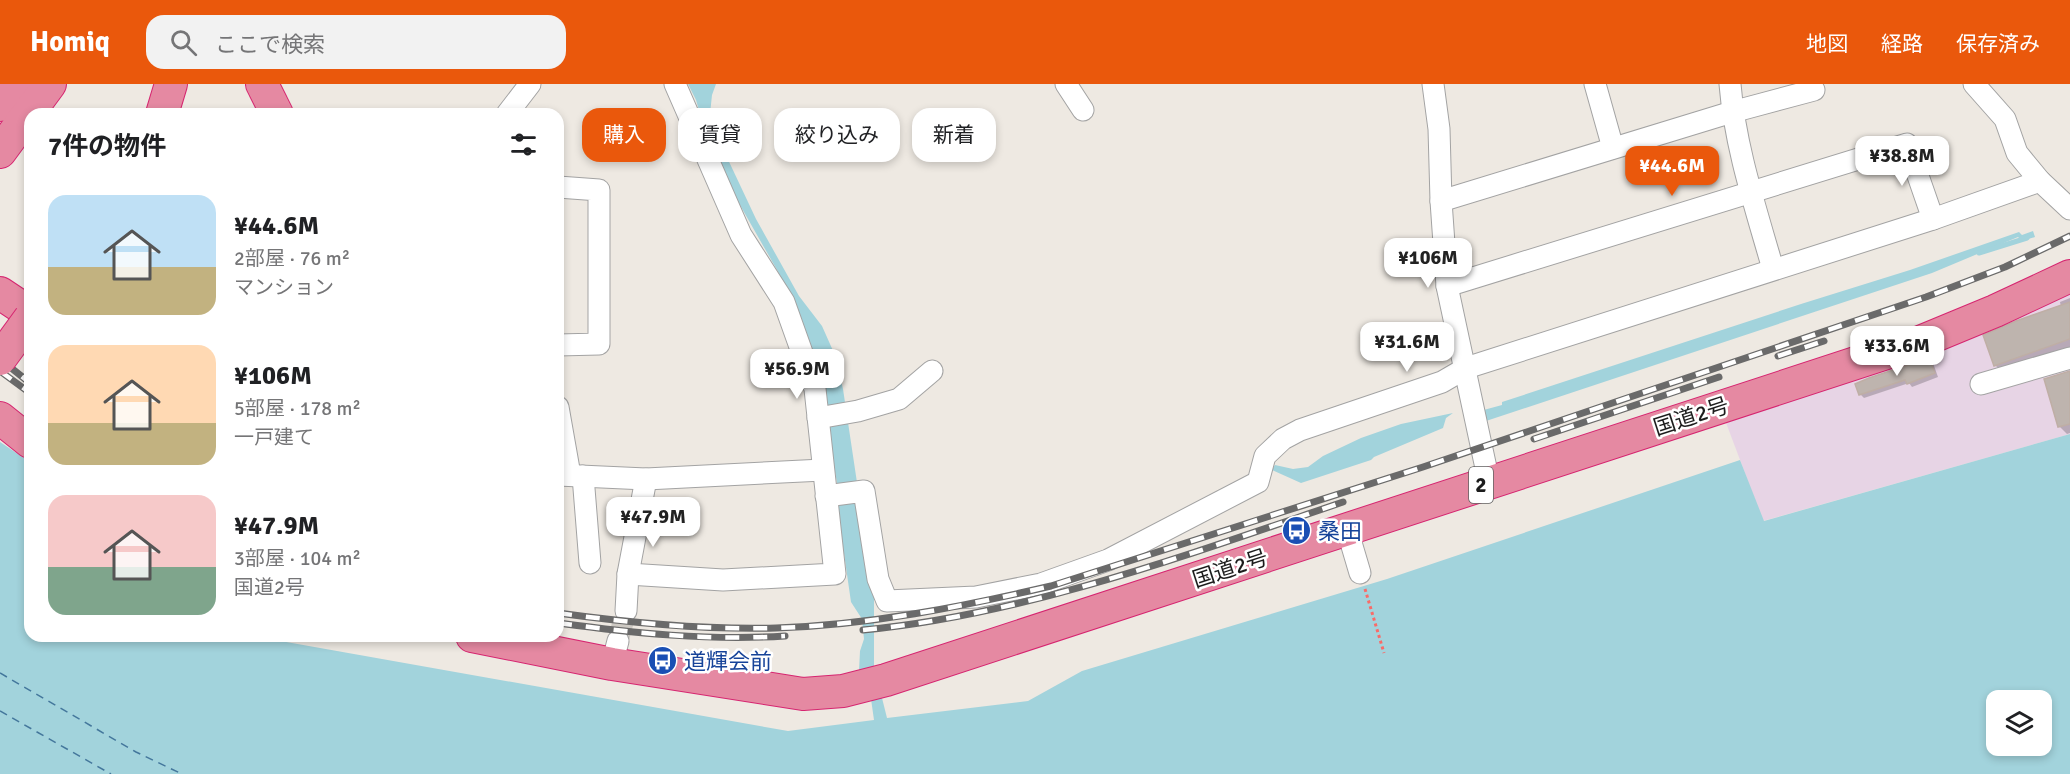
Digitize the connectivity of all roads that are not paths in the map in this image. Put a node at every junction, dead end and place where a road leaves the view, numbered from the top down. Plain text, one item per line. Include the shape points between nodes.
1 (16, 84) edge
2 (50, 84) edge
3 (171, 84) edge
4 (262, 84) edge
5 (530, 84) edge
6 (1066, 84) edge
7 (1433, 84) edge
8 (1595, 84) edge
9 (1730, 84) edge
10 (1974, 84) edge
11 (685, 89) edge
12 (1814, 90) dead end
13 (0, 105) edge
14 (32, 108) edge
15 (164, 108) edge
16 (275, 108) edge
17 (512, 108) edge
18 (1083, 110) dead end
19 (1732, 112) junction
20 (24, 119) edge
21 (1613, 148) junction
22 (0, 152) edge
23 (2040, 181) junction
24 (564, 188) edge
25 (1751, 193) junction
26 (1441, 201) junction
27 (2070, 209) edge
28 (1933, 219) junction
29 (1773, 269) junction
30 (2070, 276) edge
31 (1447, 286) junction
32 (0, 293) edge
33 (24, 309) edge
34 (24, 326) edge
35 (564, 345) edge
36 (2070, 358) edge
37 (0, 359) edge
38 (1466, 368) junction
39 (932, 371) dead end
40 (1981, 384) dead end
41 (0, 418) edge
42 (818, 418) junction
43 (24, 437) edge
44 (564, 441) edge
45 (823, 470) junction
46 (570, 475) edge
47 (646, 479) junction
48 (1489, 482) junction
49 (826, 496) junction
50 (1347, 529) junction
51 (590, 563) dead end
52 (1360, 573) road end
53 (628, 574) junction
54 (626, 611) tunnel mouth
55 (522, 642) edge

1 - 13 highway
2 - 14 highway
3 - 15 highway
4 - 16 highway
5 - 17 street
6 - 18 street
7 - 26 street
8 - 21 street
9 - 19 street
10 - 23 street via 2005,118 2017,153
11 - 42 street via 741,235 784,302 815,388
12 - 19 street
19 - 21 street
19 - 25 street
20 - 22 highway
21 - 26 street
23 - 27 street
23 - 28 street
24 - 35 street via 599,190 599,344
25 - 28 street via 1907,144
25 - 29 street
25 - 31 street
26 - 31 street
28 - 29 street
29 - 38 street
30 - 48 highway, 国道2号 / 2 via 1920,342
31 - 38 street
32 - 33 highway
34 - 37 highway, bridge
36 - 40 street
38 - 48 street
38 - 49 street via 1442,382 1300,430 1265,456 1258,482 1108,560 1041,584 976,597 887,601 878,579 864,491
39 - 42 street via 899,399
41 - 43 highway
42 - 45 street
44 - 46 street
45 - 47 street
45 - 49 street
46 - 47 street
46 - 51 street
47 - 53 street
48 - 50 highway, 国道2号 / 2
49 - 53 street via 835,574 723,580
50 - 52 street
50 - 55 highway, 国道2号 / 2 via 843,691 803,694 615,653
53 - 54 street

